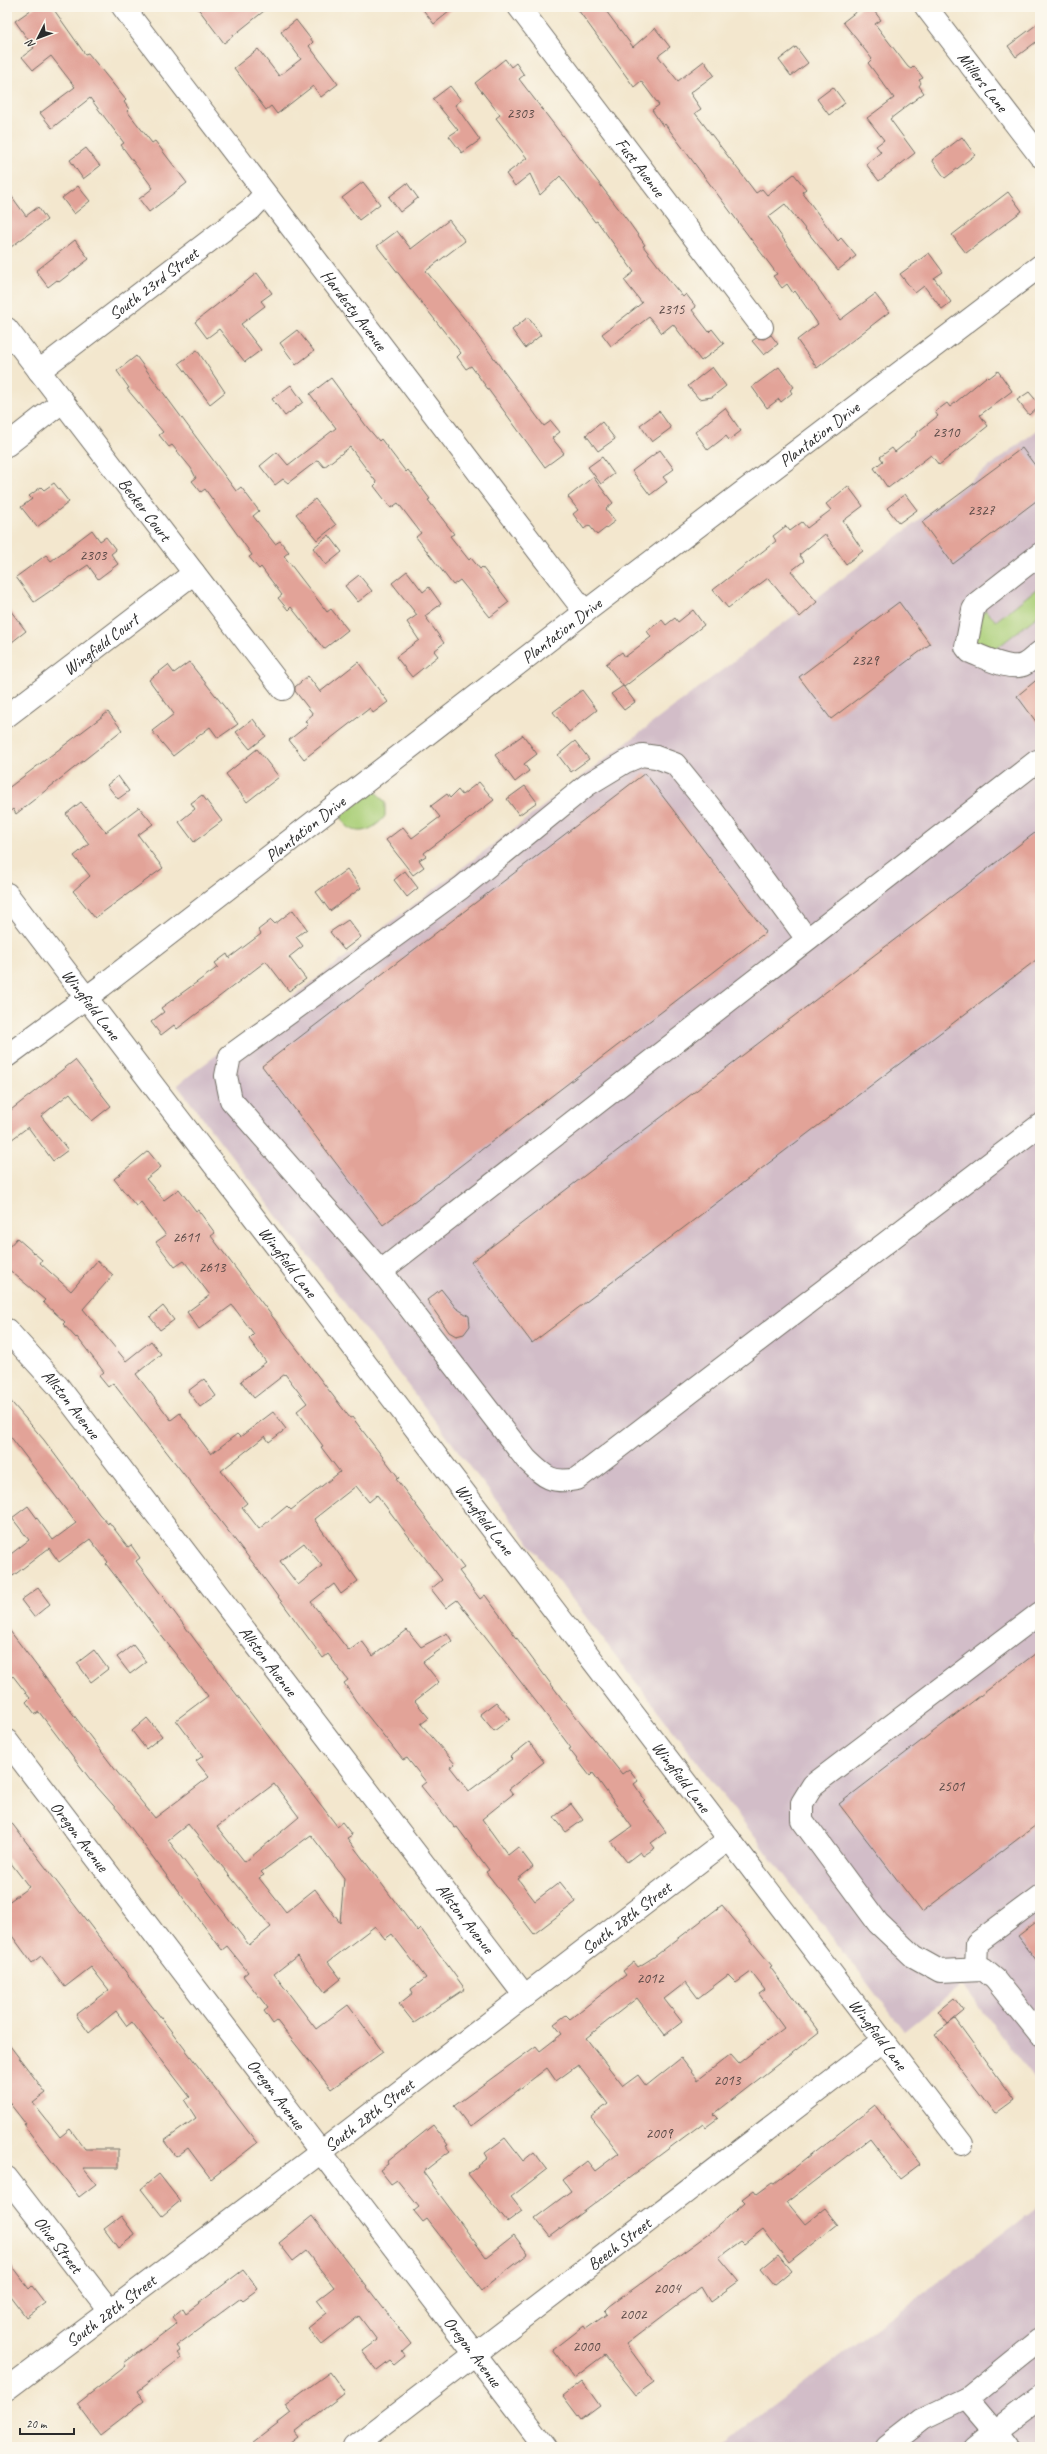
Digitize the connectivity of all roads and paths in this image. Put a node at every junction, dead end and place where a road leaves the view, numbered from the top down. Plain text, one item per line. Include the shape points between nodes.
1 (123, 7) edge
2 (519, 7) edge
3 (926, 7) edge
4 (1040, 156) edge
5 (265, 194) junction
6 (1040, 266) edge
7 (762, 327) dead end
8 (7, 329) edge
9 (39, 371) junction
10 (63, 401) junction
11 (7, 445) edge
12 (1040, 554) edge
13 (194, 573) junction
14 (584, 612) junction
15 (1040, 652) edge
16 (283, 688) dead end
17 (7, 716) edge
18 (1040, 765) edge
19 (7, 894) edge
20 (807, 939) junction
21 (85, 996) junction
22 (7, 1056) edge
23 (1040, 1124) edge
24 (381, 1271) junction
25 (7, 1330) edge
26 (1040, 1613) edge
27 (7, 1741) edge
28 (729, 1839) junction
29 (1040, 1896) edge
30 (976, 1969) junction
31 (525, 1996) junction
32 (1040, 2035) edge
33 (883, 2041) junction
34 (962, 2144) dead end
35 (321, 2152) junction
36 (7, 2178) edge
37 (110, 2311) junction
38 (1040, 2339) edge
39 (474, 2353) junction
40 (7, 2388) edge
41 (1040, 2397) edge
42 (967, 2398) junction
43 (1001, 2439) edge
44 (354, 2447) edge
45 (546, 2447) edge
46 (887, 2447) edge
47 (975, 2447) edge

1 - 5 street, Hardesty Avenue
2 - 7 street, Fust Avenue
3 - 4 street, Millers Lane
5 - 9 street, South 23rd Street via 251,208
5 - 14 street, Hardesty Avenue
6 - 14 street, Plantation Drive
8 - 9 street, Becker Court
9 - 10 street, Becker Court
10 - 11 street
10 - 13 street, Becker Court
12 - 15 street via 977,602 966,647 970,652 1018,666 1025,664
13 - 16 street, Becker Court
13 - 17 street, Wingfield Court
14 - 21 street, Plantation Drive via 102,986
18 - 20 street via 1037,761
19 - 21 street, Wingfield Lane
20 - 24 street
20 - 24 street via 675,764 642,755 587,785 461,888 230,1056 226,1076 231,1100
21 - 22 street, Plantation Drive
21 - 28 street, Wingfield Lane
23 - 24 street via 577,1479 562,1482 545,1477 526,1459
25 - 31 street, Allston Avenue via 58,1386
26 - 30 street via 813,1785 802,1803 802,1820 878,1923 913,1956 940,1971
27 - 35 street, Oregon Avenue
28 - 31 street, South 28th Street
28 - 33 street, Wingfield Lane
29 - 30 street via 977,1943
30 - 32 street via 983,1969 995,1979
31 - 35 street, South 28th Street
33 - 34 street, Wingfield Lane
33 - 39 street, Beech Street
35 - 37 street, South 28th Street
35 - 39 street, Oregon Avenue
36 - 37 street, Olive Street
37 - 40 street, South 28th Street
38 - 42 street
39 - 44 street, Beech Street
39 - 45 street, Oregon Avenue
41 - 43 street
42 - 43 street
42 - 46 street via 923,2419
43 - 47 street

